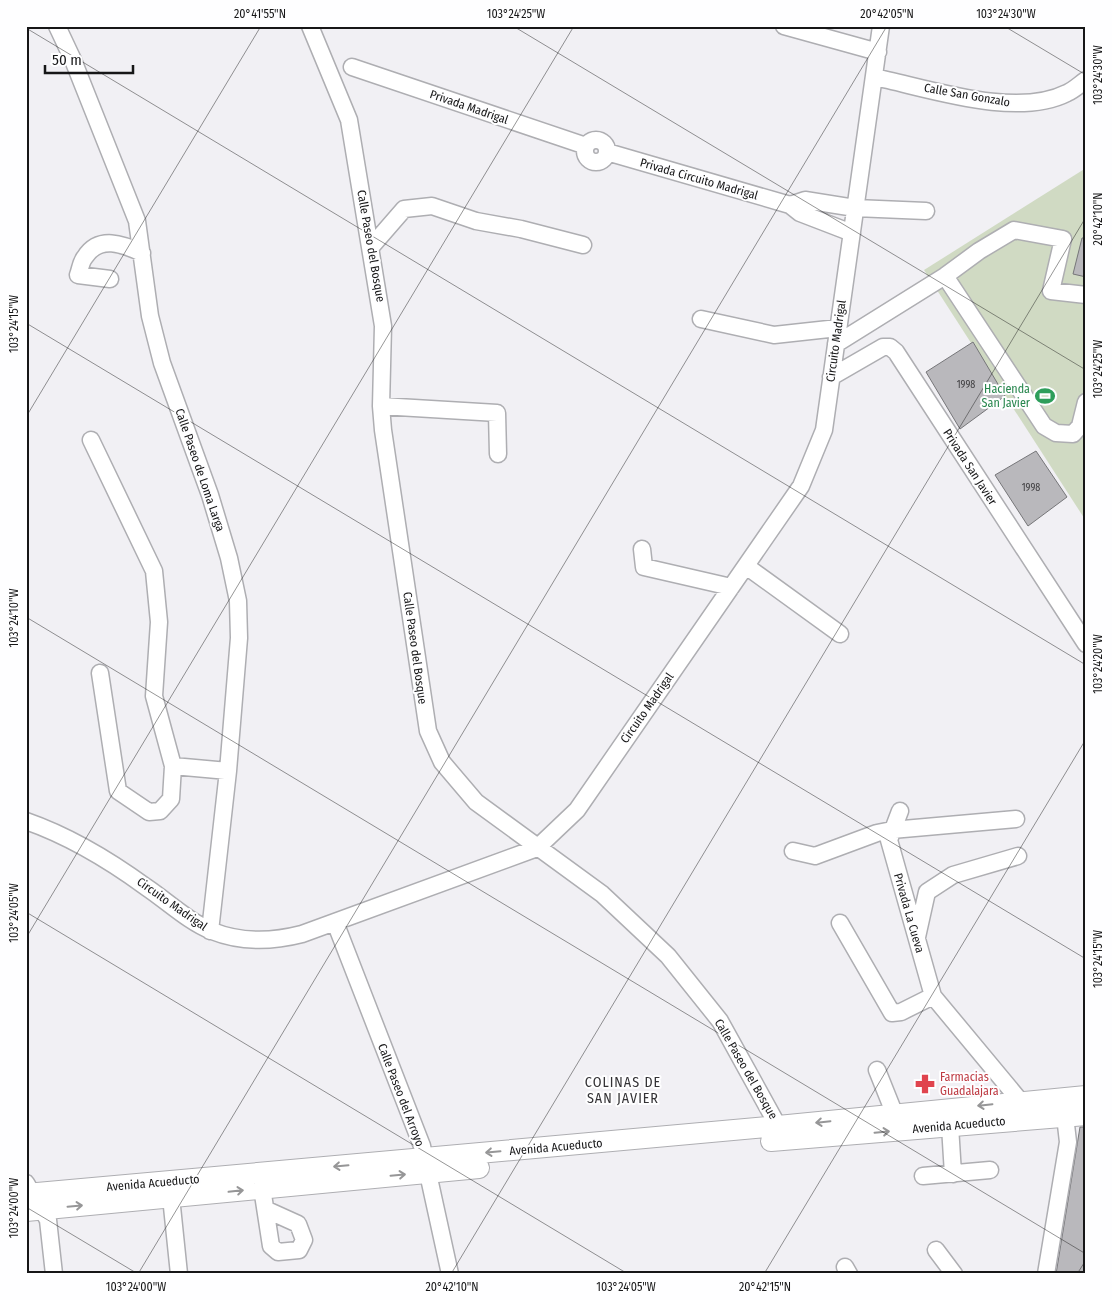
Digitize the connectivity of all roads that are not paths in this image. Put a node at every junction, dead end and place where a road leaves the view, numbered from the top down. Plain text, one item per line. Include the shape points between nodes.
1 (57, 26) edge
2 (310, 26) edge
3 (784, 26) edge
4 (881, 26) edge
5 (878, 52) junction
6 (352, 67) dead end
7 (874, 77) junction
8 (1086, 80) edge
9 (607, 152) joint
10 (790, 206) junction
11 (855, 208) junction
12 (926, 211) dead end
13 (852, 233) junction
14 (583, 245) dead end
15 (371, 247) junction
16 (142, 253) junction
17 (945, 276) junction
18 (110, 279) dead end
19 (1086, 296) edge
20 (700, 319) dead end
21 (837, 336) junction
22 (831, 377) junction
23 (1086, 402) edge
24 (381, 406) junction
25 (91, 440) dead end
26 (498, 454) dead end
27 (642, 549) dead end
28 (746, 566) junction
29 (731, 587) junction
30 (840, 634) dead end
31 (1086, 644) edge
32 (100, 673) dead end
33 (173, 766) junction
34 (228, 771) junction
35 (900, 811) dead end
36 (1016, 819) dead end
37 (26, 820) edge
38 (892, 830) junction
39 (537, 848) junction
40 (793, 851) dead end
41 (1018, 856) dead end
42 (335, 922) junction
43 (840, 923) dead end
44 (210, 931) junction
45 (916, 939) junction
46 (933, 996) junction
47 (877, 1070) dead end
48 (1086, 1096) edge
49 (1021, 1102) junction
50 (1042, 1109) junction
51 (895, 1114) junction
52 (1086, 1114) edge
53 (1065, 1116) junction
54 (950, 1126) junction
55 (780, 1133) junction
56 (426, 1166) junction
57 (990, 1170) dead end
58 (954, 1174) junction
59 (923, 1176) dead end
60 (262, 1188) junction
61 (170, 1197) junction
62 (31, 1198) edge
63 (267, 1210) dead end
64 (936, 1250) dead end
65 (54, 1274) edge
66 (179, 1274) edge
67 (450, 1274) edge
68 (954, 1274) edge
69 (1046, 1274) edge

1 - 16 street, Calle Paseo de Loma Larga via 137,222
2 - 15 street, Calle Paseo del Bosque via 349,120
3 - 5 street
4 - 5 street, Circuito Madrigal
5 - 7 street, Circuito Madrigal
6 - 9 street, Privada Madrigal via 586,146 586,155 593,161 602,160
7 - 8 street, Calle San Gonzalo via 1006,104 1034,103 1067,94
7 - 11 street, Circuito Madrigal
9 - 10 street, Privada Circuito Madrigal
10 - 11 street, Privada Circuito Madrigal via 805,200
10 - 13 street, Privada Circuito Madrigal
11 - 12 street, Privada Circuito Madrigal
11 - 13 street, Circuito Madrigal
13 - 21 street, Circuito Madrigal
14 - 15 street via 476,221 432,206 404,209
15 - 24 street, Calle Paseo del Bosque via 383,326
16 - 18 street via 120,243 101,244 85,256 78,275
16 - 34 street, Calle Paseo de Loma Larga via 150,316 162,363 215,513 238,601 239,638
17 - 19 street via 1014,230 1063,239 1051,291
17 - 21 street
17 - 23 street via 1044,426 1056,433 1073,434 1080,426
20 - 21 street via 774,335
21 - 22 street, Circuito Madrigal
22 - 28 street, Circuito Madrigal via 824,430 801,486
22 - 31 street, Privada San Javier via 883,346 896,352
24 - 26 street via 497,413
24 - 39 street, Calle Paseo del Bosque via 428,731 442,762 476,802
25 - 33 street via 154,570 159,622 154,696
27 - 29 street via 644,567
28 - 29 street, Circuito Madrigal
28 - 30 street
29 - 39 street, Circuito Madrigal via 577,810
32 - 33 street via 118,791 149,812 160,811 171,799
33 - 34 street
34 - 44 street, Calle Paseo de Loma Larga
35 - 38 street, Privada La Cueva
36 - 38 street
37 - 44 street, Circuito Madrigal via 82,846
38 - 40 street via 815,856
38 - 45 street, Privada La Cueva via 889,840
39 - 42 street, Circuito Madrigal
39 - 55 street, Calle Paseo del Bosque via 602,894 673,962 720,1021
41 - 45 street via 953,875 927,892
42 - 44 street, Circuito Madrigal via 277,941 250,941
42 - 56 street, Calle Paseo del Arroyo via 422,1146
43 - 46 street via 892,1013 901,1012
45 - 46 street, Privada La Cueva
46 - 49 street, Privada La Cueva
47 - 51 street
48 - 50 main road, Avenida Acueducto
49 - 50 main road, Avenida Acueducto
49 -> 51 main road, Avenida Acueducto
50 - 53 main road, Avenida Acueducto
50 - 54 main road, Avenida Acueducto
51 -> 55 main road, Avenida Acueducto
52 - 53 main road, Avenida Acueducto
53 - 69 street via 1068,1142
55 -> 54 main road, Avenida Acueducto
54 - 58 street
55 - 56 main road, Avenida Acueducto
60 -> 56 main road, Avenida Acueducto
56 -> 62 main road, Avenida Acueducto
56 - 67 street, Calle Paseo del Arroyo
57 - 58 street
58 - 59 street
61 -> 60 main road, Avenida Acueducto
60 - 63 street
62 -> 61 main road, Avenida Acueducto
61 - 66 street
62 - 65 street via 48,1220
64 - 68 street

